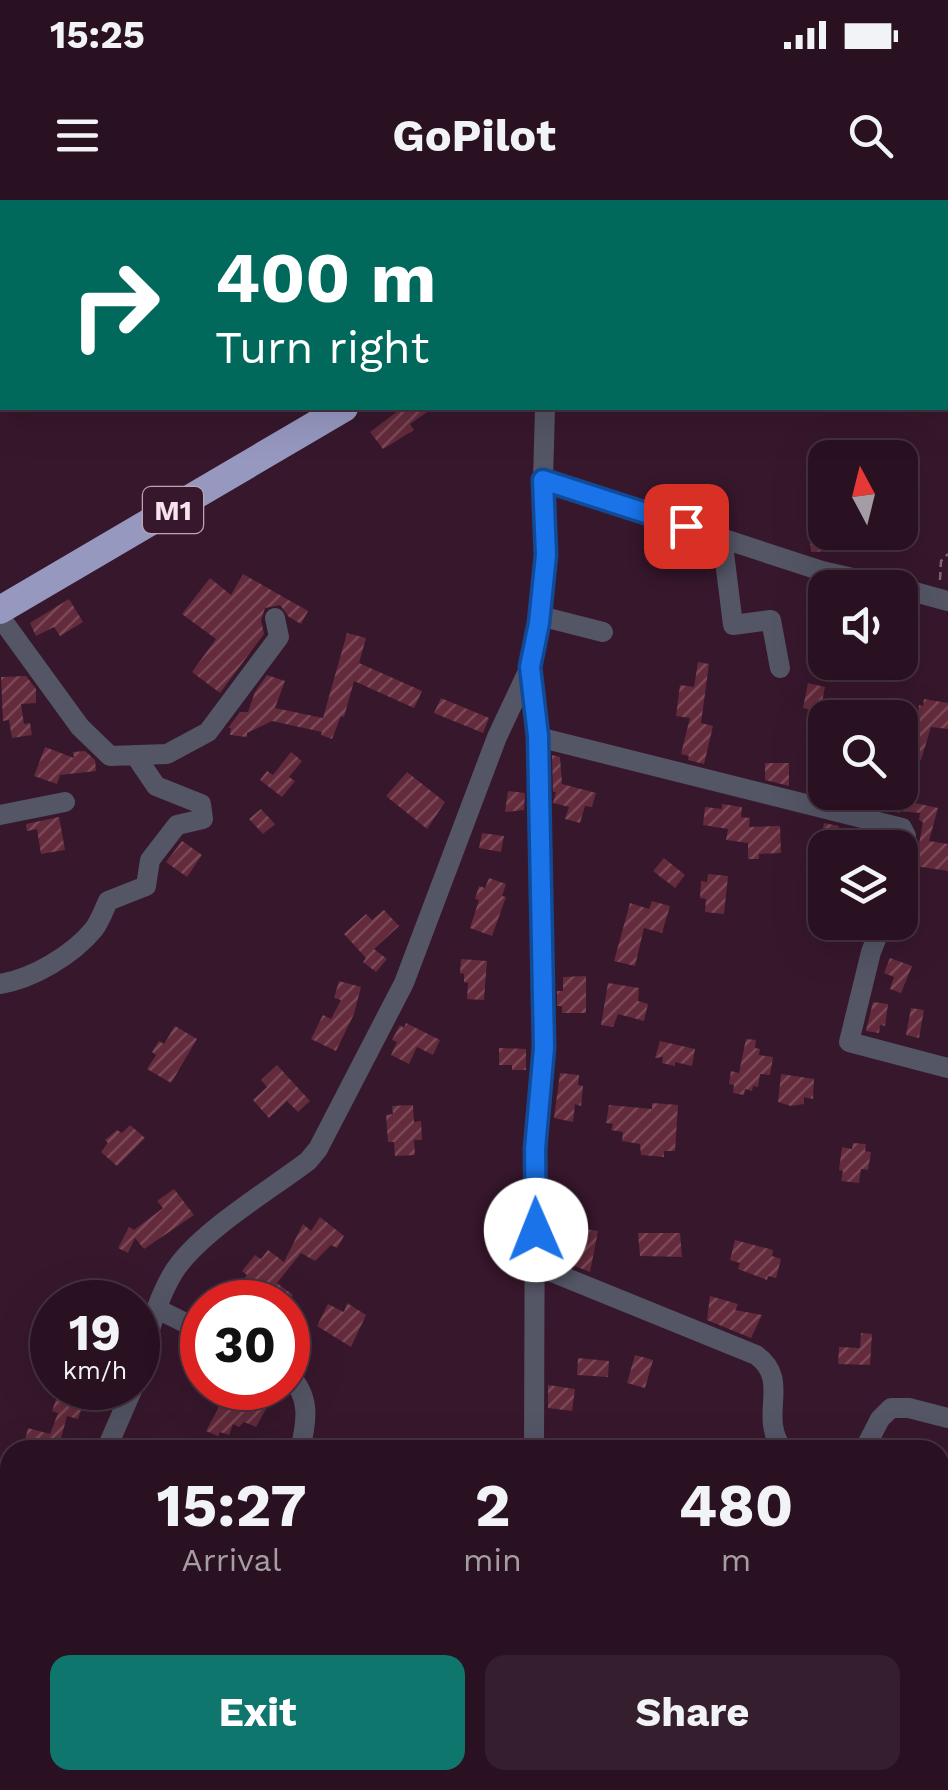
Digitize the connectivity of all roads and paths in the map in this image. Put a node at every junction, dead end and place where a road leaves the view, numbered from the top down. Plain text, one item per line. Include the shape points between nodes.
1 (341, 410) edge
2 (544, 410) edge
3 (543, 480) junction
4 (722, 537) junction
5 (948, 554) edge
6 (819, 570) edge
7 (918, 586) edge
8 (918, 593) edge
9 (948, 601) edge
10 (0, 613) edge
11 (540, 616) junction
12 (275, 618) dead end
13 (603, 632) dead end
14 (530, 667) junction
15 (780, 668) dead end
16 (538, 736) junction
17 (136, 755) junction
18 (65, 802) dead end
19 (0, 815) edge
20 (903, 830) edge
21 (875, 940) edge
22 (0, 984) edge
23 (948, 1068) edge
24 (537, 1266) junction
25 (160, 1302) edge
26 (125, 1410) edge
27 (306, 1410) edge
28 (948, 1418) edge
29 (113, 1440) edge
30 (302, 1440) edge
31 (534, 1440) edge
32 (778, 1440) edge
33 (869, 1440) edge

1 - 10 highway, M1
2 - 3 street
3 - 4 street
3 - 11 street
4 - 6 street
4 - 15 street via 733,625 771,620
5 - 7 path via 940,582
8 - 9 street
10 - 17 street via 80,727 110,756
11 - 13 street
11 - 14 street
12 - 17 street via 279,637 208,732 167,754
14 - 16 street
14 - 25 street via 497,736 404,983 318,1149 190,1252
16 - 20 street
16 - 24 street via 544,1048 535,1149
17 - 22 street via 156,786 200,804 203,819 177,825 150,860 146,886 108,901 94,929 48,967
18 - 19 street
21 - 23 street via 849,1042
24 - 31 street
24 - 32 street via 767,1363 774,1373 770,1415
26 - 29 street
27 - 30 street
28 - 33 street via 891,1408

